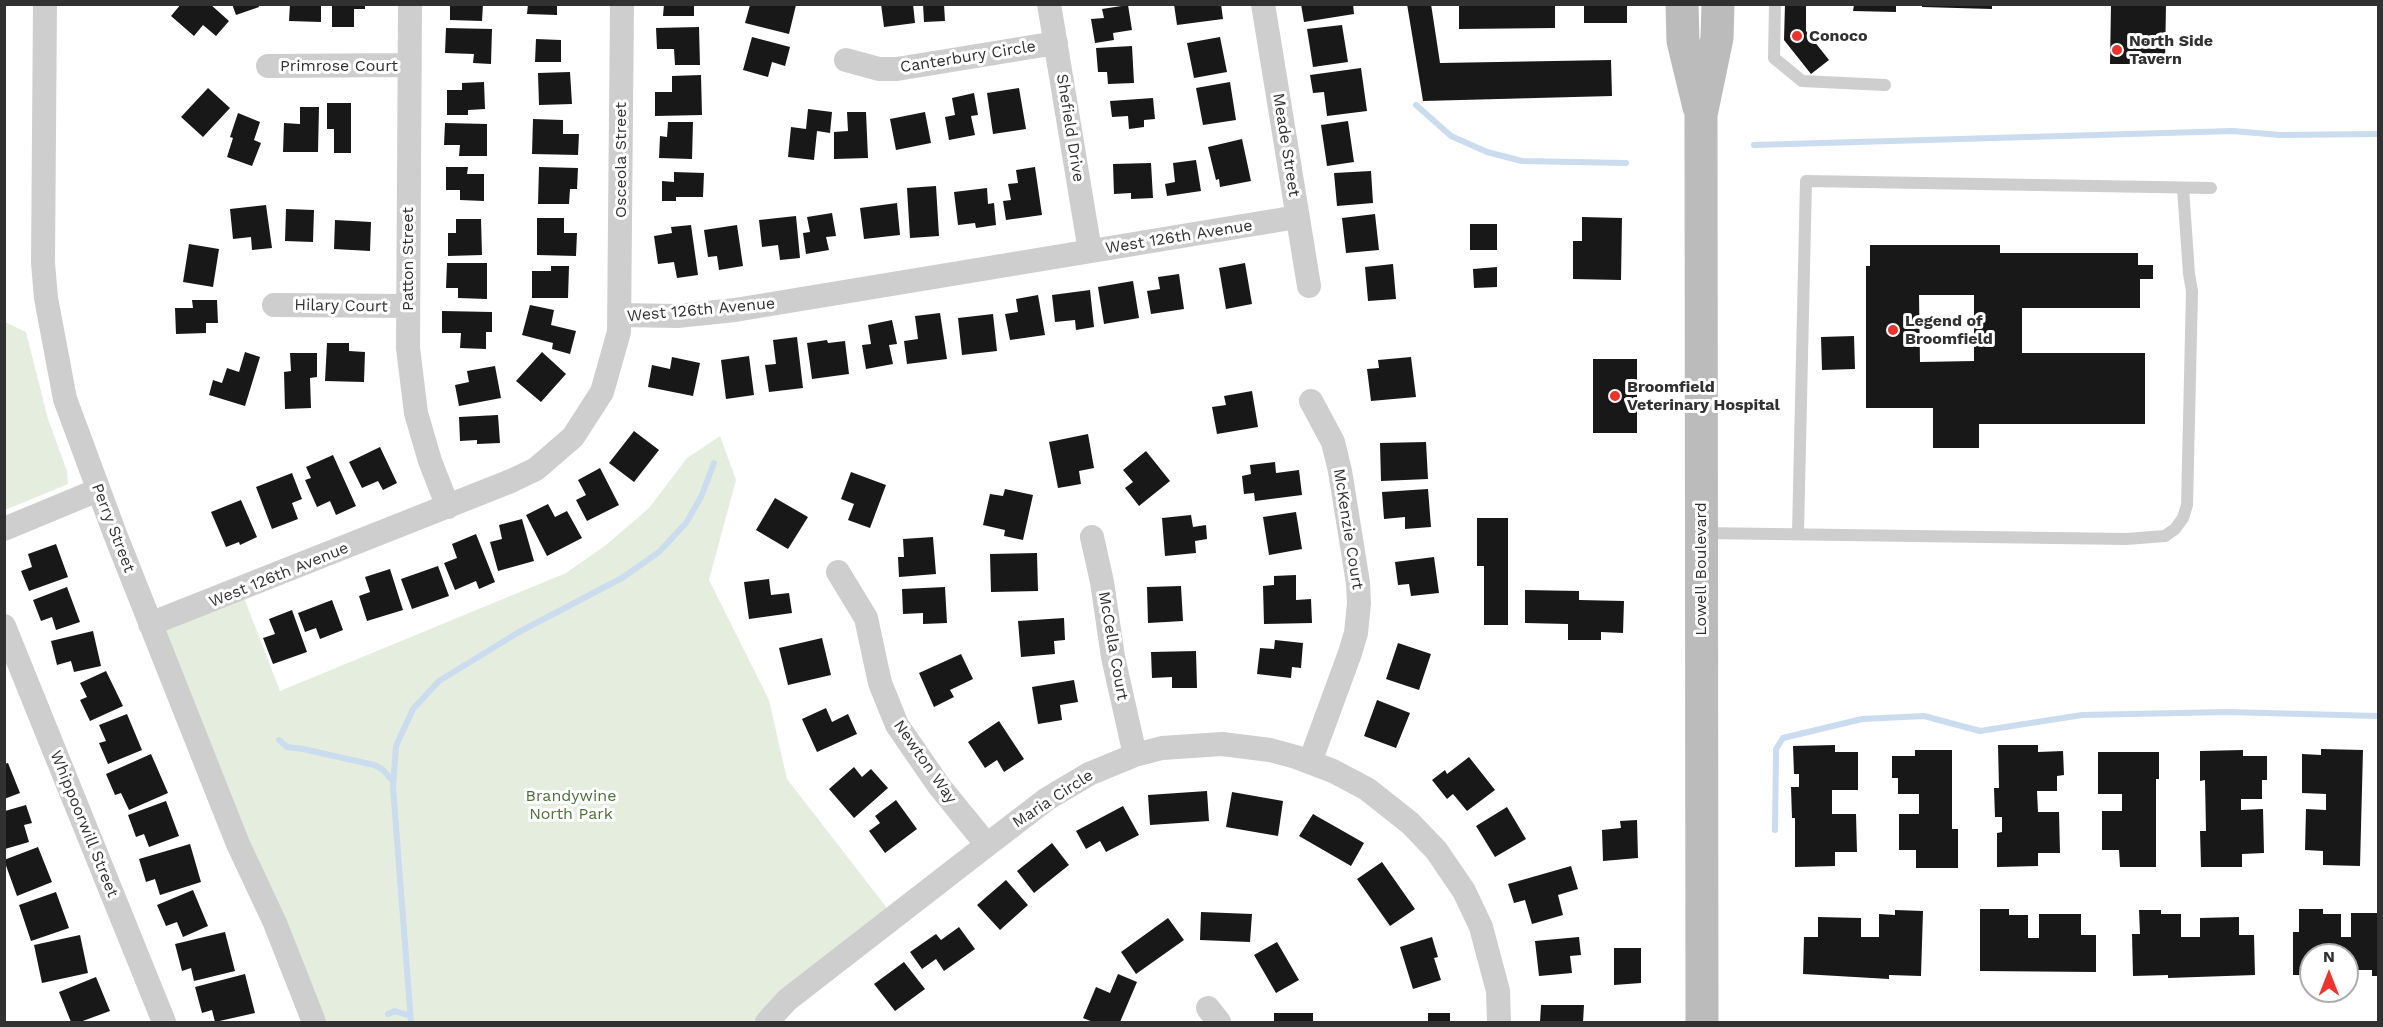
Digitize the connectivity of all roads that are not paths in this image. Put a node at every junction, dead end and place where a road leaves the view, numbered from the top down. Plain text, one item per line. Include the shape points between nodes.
1 (45, 4) edge
2 (410, 4) edge
3 (622, 4) edge
4 (1049, 4) edge
5 (1263, 4) edge
6 (1682, 4) edge
7 (1718, 4) edge
8 (1775, 4) edge
9 (1056, 43) junction
10 (846, 60) dead end
11 (409, 65) junction
12 (268, 66) dead end
13 (1885, 85) dead end
14 (1701, 115) junction
15 (2183, 188) junction
16 (2211, 188) dead end
17 (1297, 217) junction
18 (1090, 251) junction
19 (1309, 286) dead end
20 (274, 305) dead end
21 (408, 306) junction
22 (620, 315) junction
23 (1311, 401) dead end
24 (98, 490) junction
25 (448, 507) junction
26 (4, 529) edge
27 (1701, 533) junction
28 (1798, 533) junction
29 (1092, 537) dead end
30 (838, 572) dead end
31 (150, 624) junction
32 (4, 626) edge
33 (1135, 755) junction
34 (1310, 762) junction
35 (987, 845) junction
36 (164, 1023) edge
37 (314, 1023) edge
38 (767, 1023) edge
39 (1499, 1023) edge
40 (1702, 1023) edge

1 - 24 street, Perry Street via 46,298 65,399
2 - 11 street, Patton Street
3 - 22 street, Osceola Street
4 - 9 street, Shefield Drive
5 - 17 street, Meade Street
6 - 14 main road, Lowell Boulevard via 1683,41
7 - 14 main road, Lowell Boulevard via 1717,38
8 - 13 lane via 1774,57 1802,81
9 - 10 street, Canterbury Circle via 897,69 879,69
9 - 18 street, Shefield Drive
11 - 12 street, Primrose Court
11 - 21 street, Patton Street
14 - 27 main road, Lowell Boulevard
15 - 16 lane
15 - 28 lane via 2192,291 2187,505 2175,529 2165,536 2127,538
15 - 28 lane via 1806,180
17 - 18 street, West 126th Avenue
17 - 19 street, Meade Street
18 - 22 street, West 126th Avenue via 735,310 677,316
20 - 21 street, Hilary Court
21 - 25 street, Patton Street via 408,348 416,413
22 - 25 street, West 126th Avenue via 603,392 573,437 536,469
23 - 34 street, McKenzie Court via 1333,442 1340,471 1359,603 1350,653
24 - 26 street
24 - 31 street, Perry Street
25 - 31 street, West 126th Avenue
27 - 28 lane
27 - 40 main road, Lowell Boulevard
29 - 33 street, McCella Court
30 - 35 street, Newton Way via 866,618 880,683 897,725
31 - 37 street, Perry Street
32 - 36 street, Whippoorwill Street
33 - 34 street, Maria Circle via 1162,748 1222,744 1270,750
33 - 35 street, Maria Circle via 1089,774 1047,799
34 - 39 street, Maria Circle via 1367,789 1410,822 1436,850 1464,891 1481,927 1498,991
35 - 38 street, Maria Circle via 787,1000

